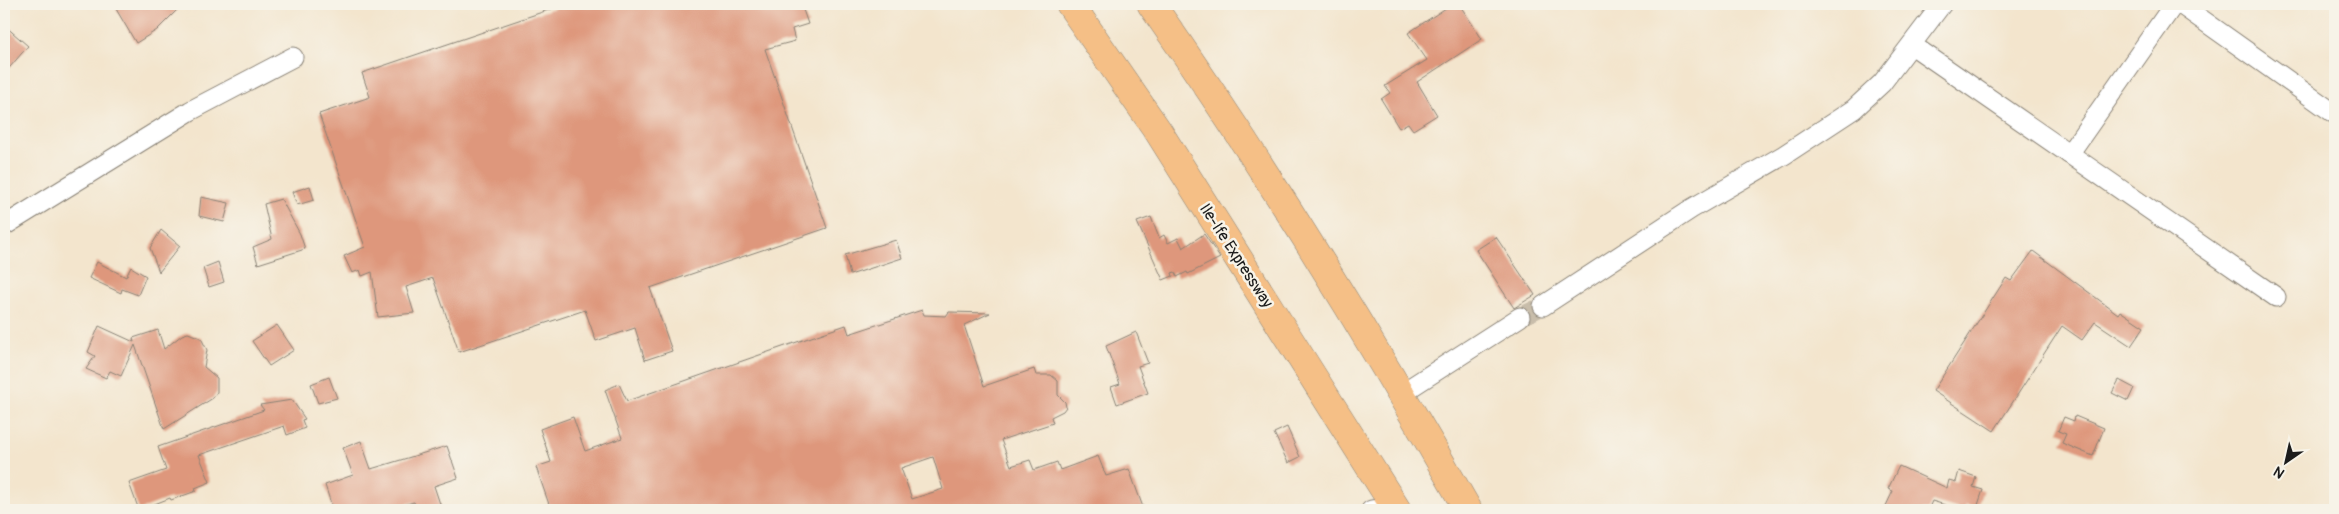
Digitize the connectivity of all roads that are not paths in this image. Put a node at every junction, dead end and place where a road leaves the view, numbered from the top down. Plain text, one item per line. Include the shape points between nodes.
1 (1070, 4) edge
2 (1151, 4) edge
3 (1942, 4) edge
4 (2174, 4) edge
5 (2180, 4) edge
6 (1912, 46) junction
7 (292, 57) dead end
8 (2335, 114) edge
9 (2069, 154) junction
10 (4, 226) edge
11 (2276, 297) dead end
12 (1543, 306) tunnel mouth
13 (1520, 317) tunnel mouth
14 (1402, 393) junction
15 (1388, 509) edge
16 (1468, 510) edge

1 - 15 highway, Ile-Ife Expressway via 1174,155
2 - 14 highway via 1295,219
3 - 6 street
4 - 9 street
5 - 8 street
6 - 9 street
6 - 12 street via 1882,83 1854,109 1784,155 1691,209
7 - 10 street via 190,111
9 - 11 street
13 - 14 street
14 - 16 highway

